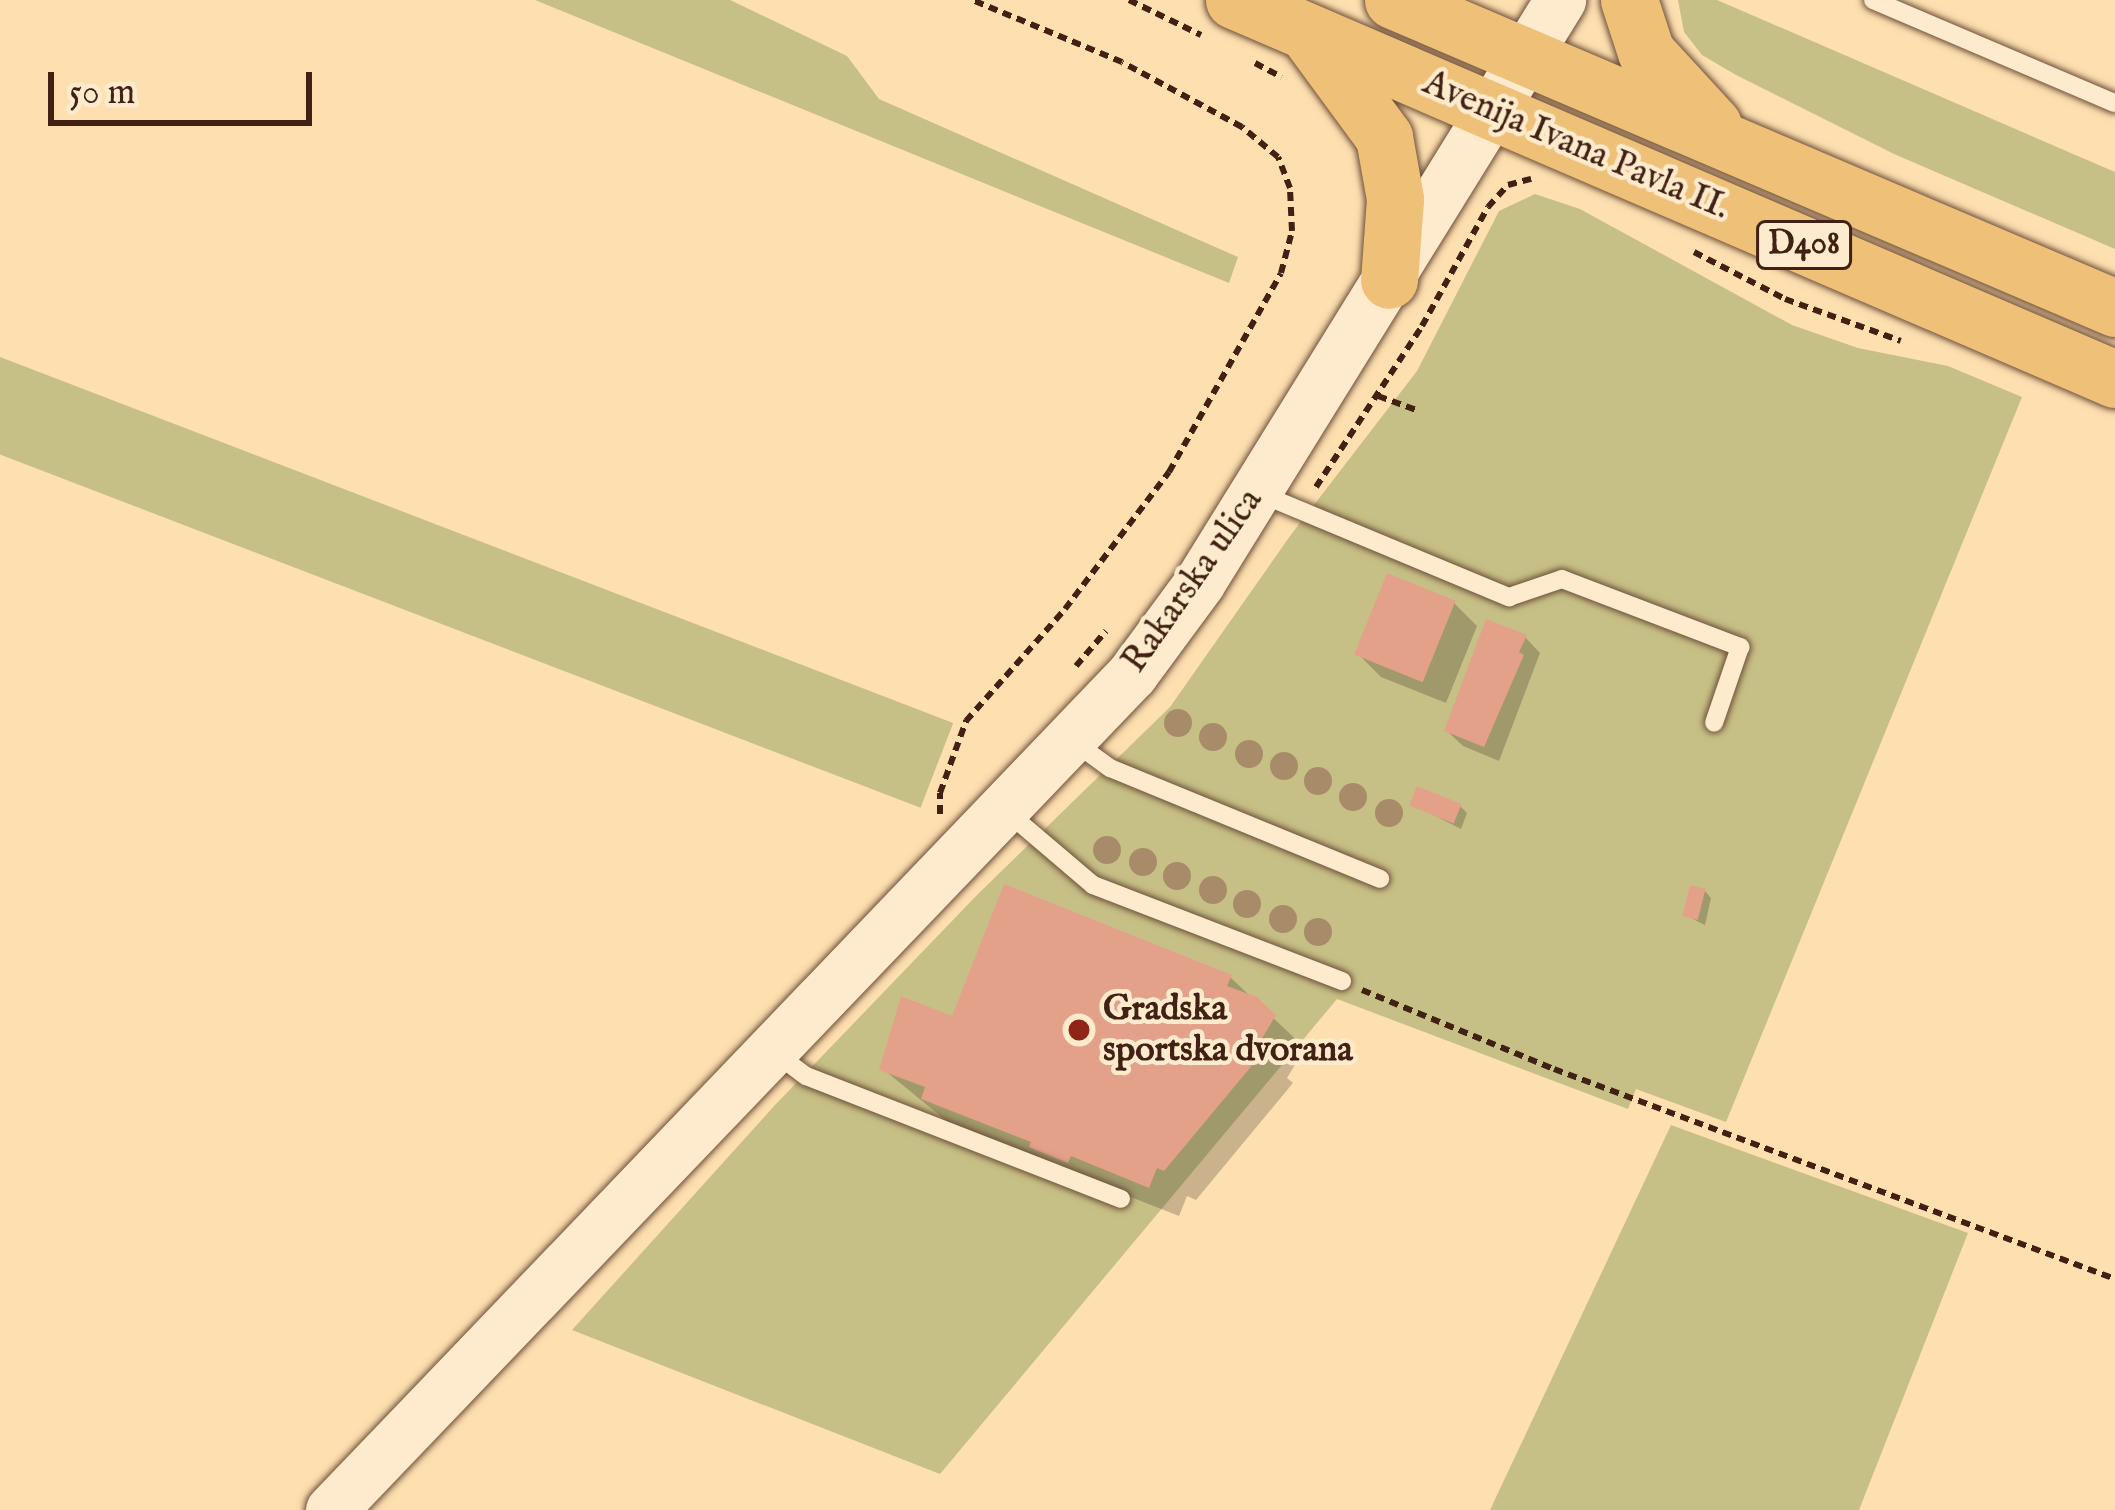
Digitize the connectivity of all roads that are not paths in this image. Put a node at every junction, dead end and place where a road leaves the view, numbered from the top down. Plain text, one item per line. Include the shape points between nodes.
1 (1393, 0) edge
2 (1560, 0) edge
3 (1629, 0) edge
4 (1873, 0) edge
5 (1221, 19) edge
6 (1293, 53) junction
7 (1526, 57) junction
8 (2115, 104) edge
9 (1494, 111) junction
10 (1738, 148) junction
11 (1389, 280) junction
12 (2115, 308) edge
13 (2115, 379) edge
14 (1256, 492) junction
15 (1714, 723) dead end
16 (1070, 739) junction
17 (1003, 807) junction
18 (1380, 879) dead end
19 (1342, 981) road end
20 (770, 1049) junction
21 (1121, 1199) dead end
22 (331, 1510) edge

1 - 7 main road, Avenija Ivana Pavla II. / D408
2 - 7 main road, Rakarska ulica
3 - 10 main road via 1646,52
4 - 8 lane
5 - 6 main road, Avenija Ivana Pavla II. / D408
6 - 9 main road, Avenija Ivana Pavla II. / D408
6 - 11 main road via 1346,78 1384,136 1395,199
7 - 9 main road, Rakarska ulica
7 - 10 main road, Avenija Ivana Pavla II. / D408
9 - 11 main road, Rakarska ulica
9 - 13 main road, Avenija Ivana Pavla II. / D408
10 - 12 main road, Avenija Ivana Pavla II. / D408
11 - 14 main road, Rakarska ulica
14 - 15 lane via 1509,597 1562,579 1740,647
14 - 16 main road, Rakarska ulica via 1132,674
16 - 17 main road, Rakarska ulica
16 - 18 lane via 1110,768
17 - 19 lane via 1094,885
17 - 20 main road, Rakarska ulica
20 - 21 lane via 806,1076
20 - 22 main road, Rakarska ulica

